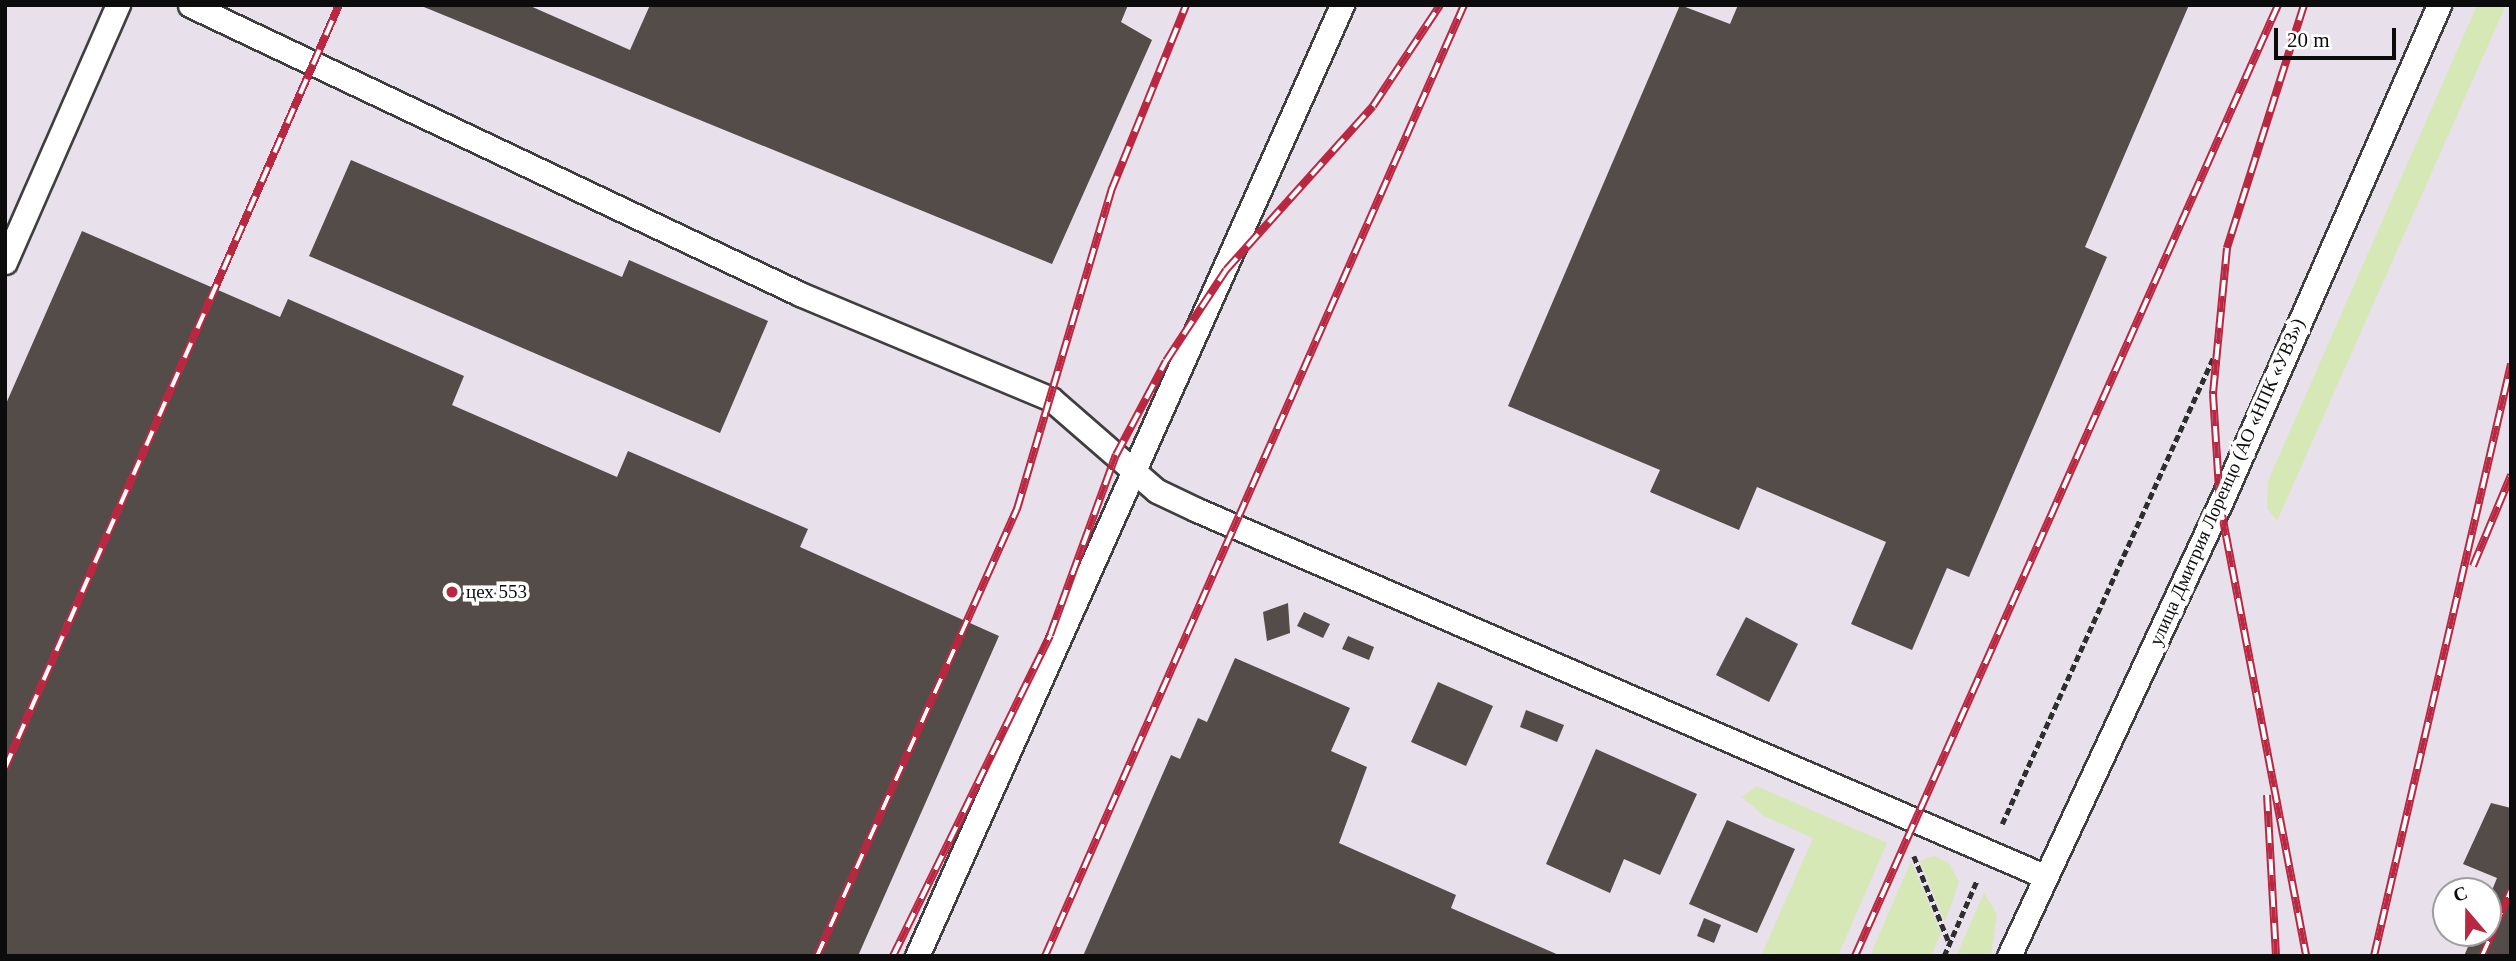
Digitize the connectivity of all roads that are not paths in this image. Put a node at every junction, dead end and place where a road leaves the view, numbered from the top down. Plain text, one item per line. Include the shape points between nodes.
1 (118, 5) edge
2 (190, 5) edge
3 (1342, 5) edge
4 (2439, 5) edge
5 (5, 262) edge
6 (1136, 474) junction
7 (2044, 876) junction
8 (916, 956) edge
9 (2009, 956) edge

1 - 5 lane
2 - 6 lane via 800,294 1051,399 1095,432
3 - 6 lane
4 - 7 lane, улица Дмитрия Лоренцо (АО «НПК «УВЗ») via 2220,504
6 - 7 lane via 1197,510
6 - 8 lane
7 - 9 lane, улица Дмитрия Лоренцо (АО «НПК «УВЗ»)

